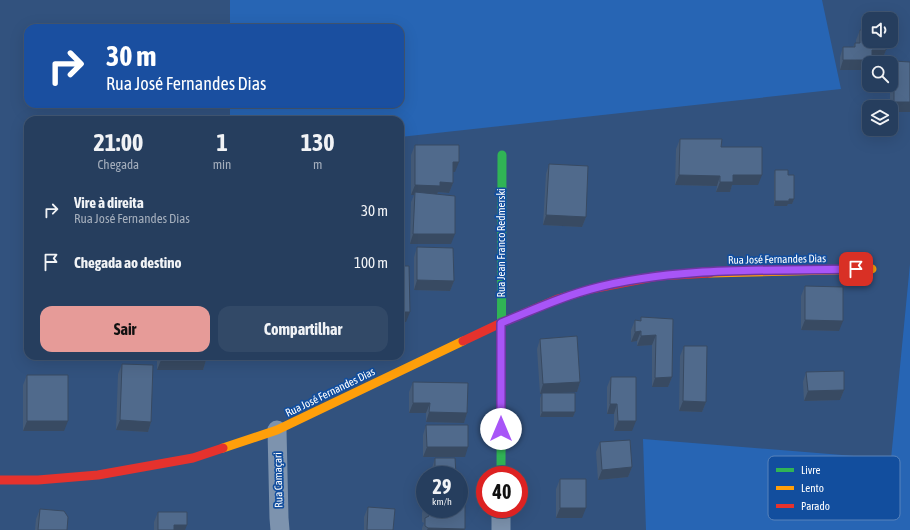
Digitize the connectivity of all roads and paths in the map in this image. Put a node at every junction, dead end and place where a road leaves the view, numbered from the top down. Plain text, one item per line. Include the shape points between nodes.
1 (502, 155) dead end
2 (872, 269) dead end
3 (501, 323) junction
4 (277, 430) junction
5 (501, 466) edge
6 (0, 480) edge
7 (501, 518) edge
8 (280, 530) edge
9 (501, 530) edge

1 - 3 street, Rua Jean Franco Redmerski
2 - 3 street, Rua José Fernandes Dias via 729,271 658,276 591,289 558,299
3 - 4 street, Rua José Fernandes Dias
3 - 5 street, Rua Jean Franco Redmerski
4 - 6 street, Rua José Fernandes Dias via 193,458 152,466 98,475
4 - 8 street, Rua Camaçari
7 - 9 street

